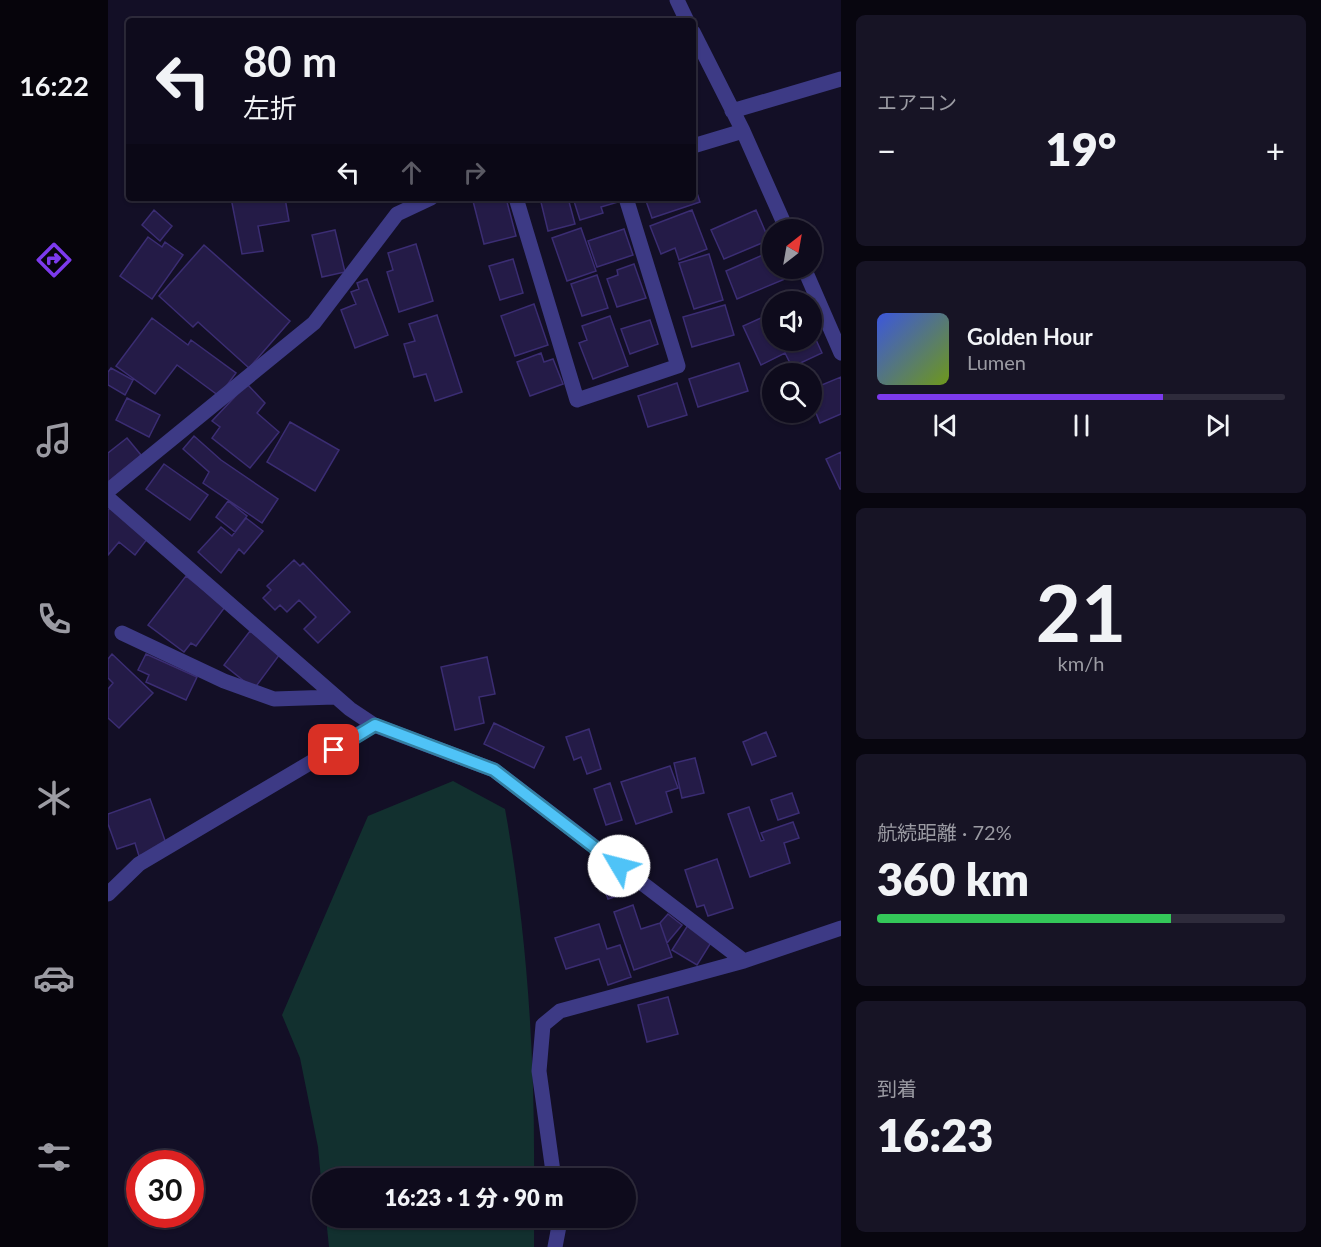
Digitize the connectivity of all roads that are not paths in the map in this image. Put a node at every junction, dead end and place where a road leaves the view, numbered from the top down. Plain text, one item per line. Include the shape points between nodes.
1 (677, 0) edge
2 (686, 18) edge
3 (696, 38) edge
4 (841, 79) edge
5 (732, 111) junction
6 (743, 131) junction
7 (696, 145) edge
8 (425, 201) edge
9 (517, 201) edge
10 (627, 201) edge
11 (782, 219) edge
12 (809, 279) edge
13 (841, 353) edge
14 (108, 491) edge
15 (108, 498) edge
16 (122, 633) dead end
17 (334, 697) junction
18 (375, 725) junction
19 (108, 894) edge
20 (841, 928) edge
21 (744, 961) junction
22 (552, 1168) edge
23 (559, 1228) edge
24 (555, 1247) edge

1 - 2 street
3 - 5 street
4 - 5 street
5 - 6 street
6 - 7 street
6 - 11 street
8 - 14 street via 397,214 314,323
9 - 10 street via 577,400 678,366
12 - 13 street
15 - 17 street
16 - 17 street via 224,681 274,699
17 - 18 street
18 - 19 street via 139,864
18 - 21 street via 494,770
20 - 21 street
21 - 22 street via 560,1011 543,1025 539,1071
23 - 24 street

